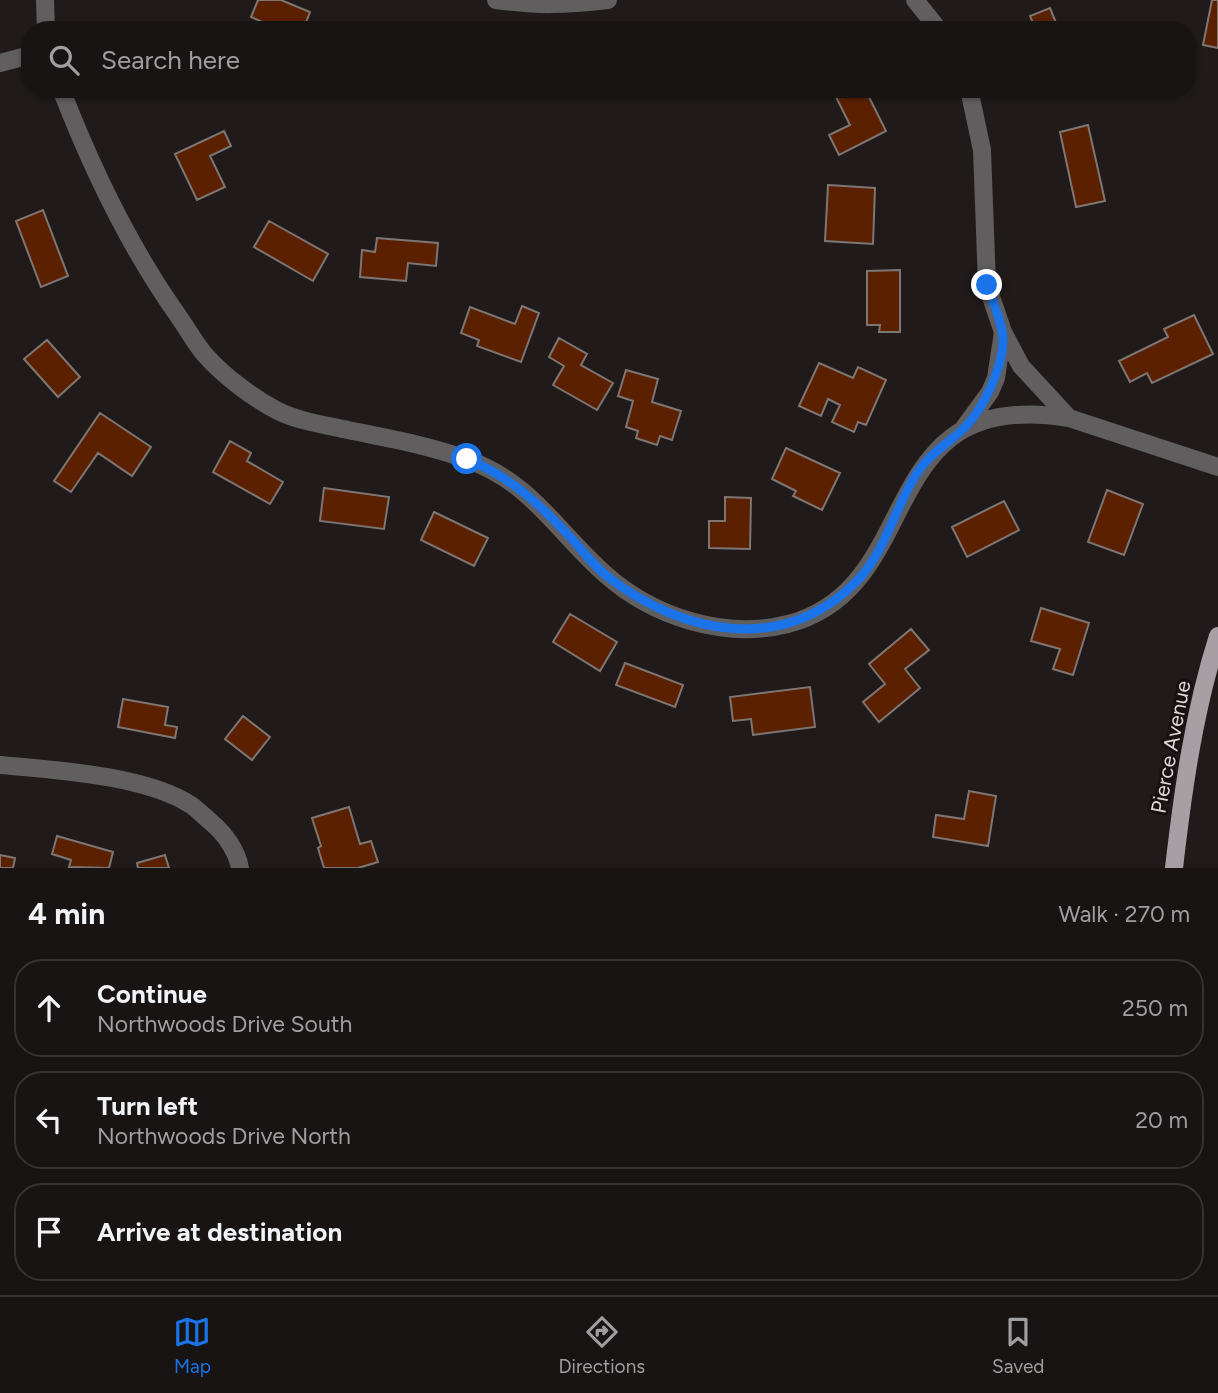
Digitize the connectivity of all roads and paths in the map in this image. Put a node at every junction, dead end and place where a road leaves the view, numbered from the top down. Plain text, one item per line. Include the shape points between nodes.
1 (45, 0) edge
2 (496, 0) edge
3 (608, 0) edge
4 (915, 0) edge
5 (46, 21) edge
6 (932, 21) edge
7 (21, 57) edge
8 (0, 63) edge
9 (65, 98) edge
10 (971, 98) edge
11 (1003, 332) junction
12 (1069, 418) junction
13 (963, 429) junction
14 (1218, 467) edge
15 (1218, 636) edge
16 (0, 765) edge
17 (240, 868) edge
18 (1174, 868) edge

1 - 5 street
2 - 3 street via 551,6
4 - 6 street
7 - 8 street
9 - 13 street via 116,215 164,297 206,356 247,391 278,411 428,447 481,465 543,507 606,575 648,604 678,617 747,631 790,623 817,611 869,567 919,470
10 - 11 street via 982,150 987,285
11 - 12 street via 1021,366
11 - 13 street via 996,378
12 - 13 street via 1023,413 994,416
12 - 14 street
15 - 18 main road, Pierce Avenue via 1195,724
16 - 17 street via 159,790 190,805 220,830

